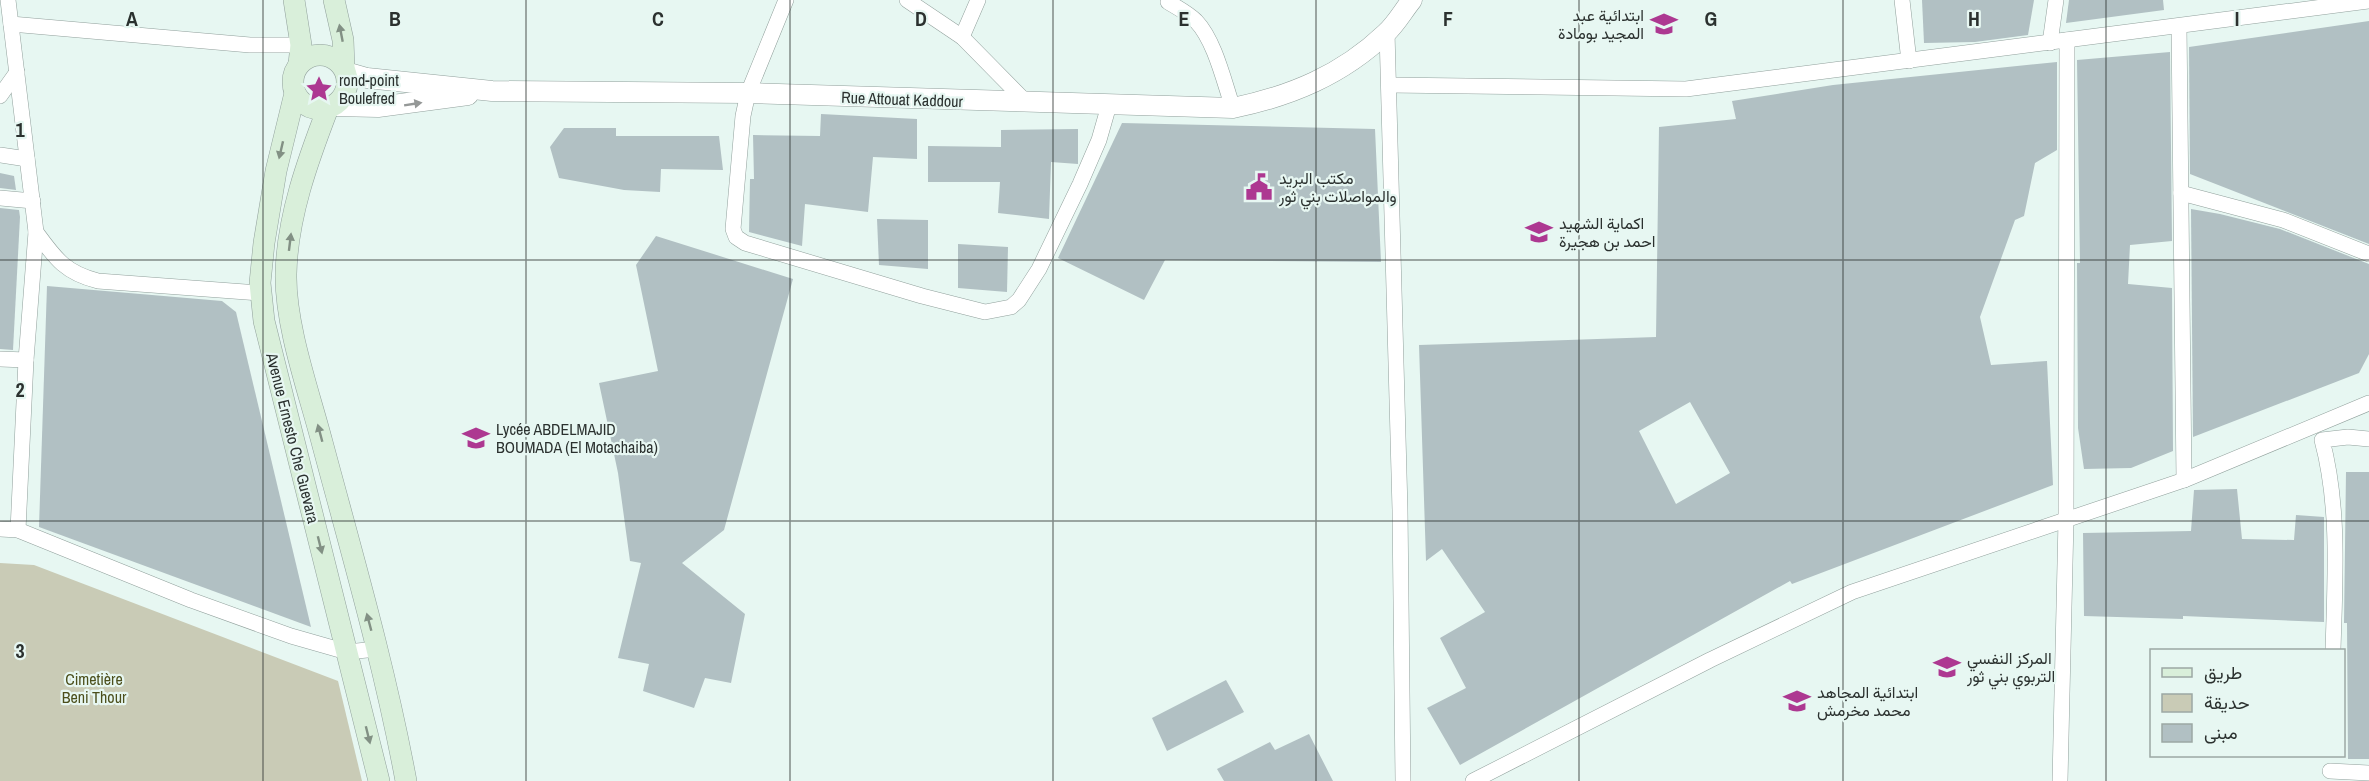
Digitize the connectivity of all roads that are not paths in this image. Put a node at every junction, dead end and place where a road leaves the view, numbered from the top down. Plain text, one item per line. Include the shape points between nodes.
1 (8, 0) edge
2 (294, 0) edge
3 (334, 0) edge
4 (786, 0) edge
5 (907, 0) edge
6 (978, 0) edge
7 (1412, 0) edge
8 (1902, 0) edge
9 (2056, 0) edge
10 (1168, 1) edge
11 (2369, 1) edge
12 (2311, 4) edge
13 (11, 24) junction
14 (2179, 26) junction
15 (1387, 32) junction
16 (962, 38) junction
17 (2067, 40) junction
18 (2050, 43) junction
19 (300, 55) junction
20 (1909, 61) junction
21 (17, 72) junction
22 (349, 72) junction
23 (1389, 85) junction
24 (492, 91) junction
25 (295, 93) junction
26 (748, 93) junction
27 (0, 96) edge
28 (1027, 103) junction
29 (1109, 105) junction
30 (331, 107) junction
31 (1233, 108) junction
32 (0, 155) edge
33 (27, 159) junction
34 (2181, 193) junction
35 (0, 198) edge
36 (33, 206) junction
37 (36, 232) junction
38 (2369, 254) edge
39 (261, 293) junction
40 (0, 358) edge
41 (26, 360) junction
42 (2369, 403) edge
43 (2314, 425) junction
44 (2369, 439) edge
45 (2322, 440) junction
46 (2184, 480) junction
47 (2066, 520) junction
48 (0, 529) edge
49 (18, 530) junction
50 (377, 649) junction
51 (2333, 649) edge
52 (347, 652) junction
53 (2330, 757) edge
54 (2369, 772) edge
55 (2330, 776) edge
56 (379, 781) edge
57 (406, 781) edge
58 (1403, 781) edge
59 (1473, 781) edge
60 (2060, 781) edge

1 - 13 street
2 - 19 main road
22 -> 3 main road
4 - 26 street
5 - 16 street
6 - 16 street
7 - 15 street, Rue Attouat Kaddour
8 - 20 street
9 - 18 street
10 - 31 street via 1186,12 1204,32
11 - 12 street
12 - 14 street
13 - 19 street via 250,45
13 - 21 street
14 - 17 street
14 - 34 street
15 - 23 street
15 - 31 street, Rue Attouat Kaddour via 1324,79 1264,102
16 - 28 street
17 - 18 street
17 - 47 street
18 - 20 street
19 - 22 main road via 326,54
19 - 25 main road via 293,75
20 - 23 street via 1686,89
21 - 27 street
21 - 33 street
22 - 24 street, Rue Attouat Kaddour
22 - 30 main road via 346,91
23 - 58 street
24 - 26 street, Rue Attouat Kaddour
30 -> 24 street via 404,105
25 - 30 main road via 306,106
25 -> 39 main road, Avenue Ernesto Che Guevara via 276,171 261,261
26 - 28 street, Rue Attouat Kaddour
26 - 29 street via 736,179 736,237 778,253 985,312 1011,307 1039,269 1099,140
28 - 29 street, Rue Attouat Kaddour
29 - 31 street, Rue Attouat Kaddour
50 -> 30 main road, Avenue Ernesto Che Guevara via 302,366 286,274 295,208 313,146
32 - 33 street
33 - 36 street
34 - 38 street via 2283,220
34 - 46 street
35 - 36 street
36 - 37 street
37 - 39 street via 56,259 81,277
37 - 41 street
39 -> 52 main road, Avenue Ernesto Che Guevara via 264,321
40 - 41 street
41 - 49 street
42 - 43 street
43 - 45 street
43 - 46 street
44 - 45 street
45 - 51 street via 2332,508
46 - 47 street
47 - 59 street via 1852,592
47 - 60 street
48 - 49 street
49 - 52 street via 191,600
50 - 52 street
50 - 57 main road, Avenue Ernesto Che Guevara
52 -> 56 main road, Avenue Ernesto Che Guevara
53 - 55 street
54 - 55 street

